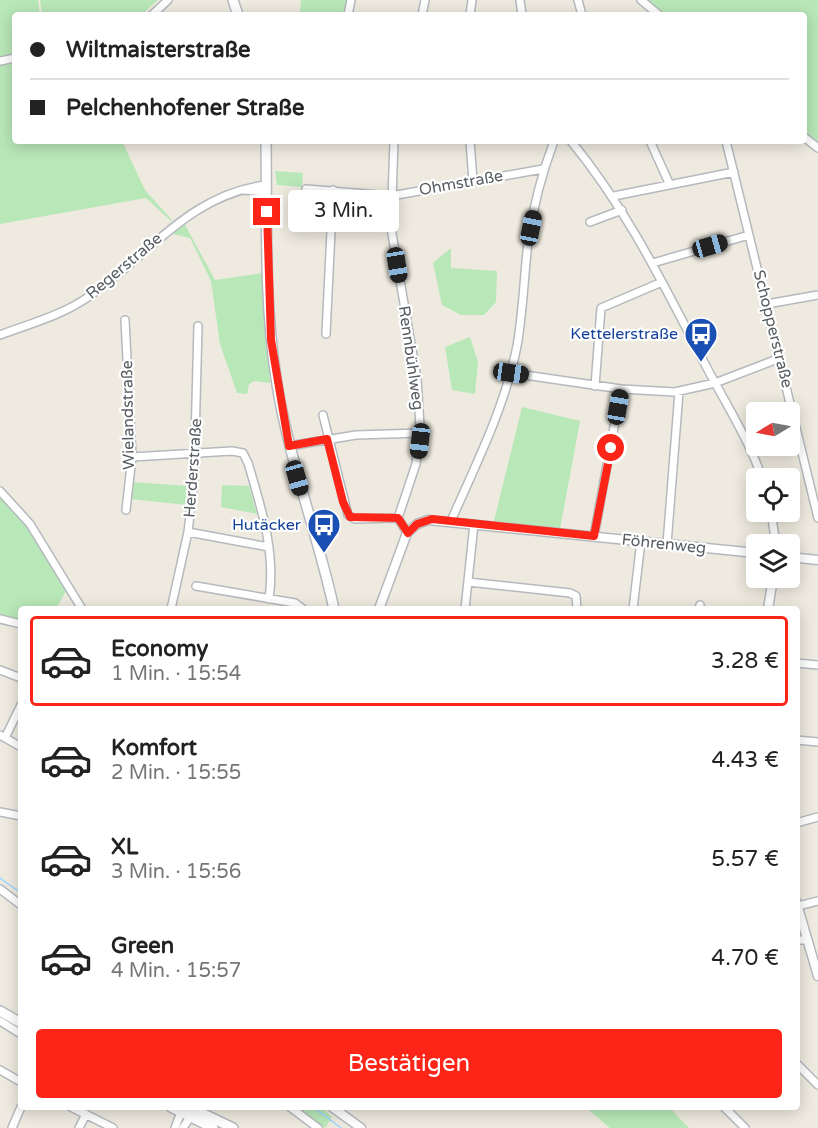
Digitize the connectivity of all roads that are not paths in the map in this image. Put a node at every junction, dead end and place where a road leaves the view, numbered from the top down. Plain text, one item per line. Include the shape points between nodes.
1 (168, 0) edge
2 (641, 0) edge
3 (155, 12) edge
4 (655, 12) edge
5 (266, 144) edge
6 (394, 144) edge
7 (470, 144) edge
8 (553, 144) edge
9 (573, 144) edge
10 (651, 144) edge
11 (727, 144) edge
12 (543, 169) junction
13 (734, 172) junction
14 (473, 180) junction
15 (669, 183) junction
16 (267, 188) junction
17 (306, 189) dead end
18 (333, 190) junction
19 (391, 196) junction
20 (614, 196) junction
21 (622, 210) junction
22 (590, 222) dead end
23 (749, 235) junction
24 (652, 263) junction
25 (662, 282) junction
26 (818, 295) edge
27 (767, 303) junction
28 (125, 320) dead end
29 (198, 326) dead end
30 (326, 334) dead end
31 (0, 335) edge
32 (780, 358) junction
33 (511, 373) junction
34 (715, 383) junction
35 (595, 386) junction
36 (621, 389) junction
37 (679, 392) junction
38 (323, 415) dead end
39 (420, 433) junction
40 (327, 439) junction
41 (289, 446) junction
42 (196, 455) junction
43 (132, 457) junction
44 (757, 468) edge
45 (814, 482) edge
46 (0, 491) edge
47 (126, 510) dead end
48 (398, 518) junction
49 (818, 518) edge
50 (451, 521) junction
51 (474, 524) junction
52 (188, 532) junction
53 (408, 533) junction
54 (594, 536) junction
55 (641, 541) junction
56 (667, 544) junction
57 (269, 547) junction
58 (746, 553) edge
59 (800, 558) edge
60 (818, 560) edge
61 (468, 582) junction
62 (196, 586) dead end
63 (771, 588) edge
64 (269, 599) junction
65 (80, 606) edge
66 (172, 606) edge
67 (299, 606) edge
68 (333, 606) edge
69 (380, 606) edge
70 (465, 606) edge
71 (577, 606) edge
72 (633, 606) edge
73 (768, 606) edge
74 (0, 619) edge
75 (18, 623) edge
76 (800, 663) edge
77 (818, 665) edge
78 (0, 670) edge
79 (18, 677) edge
80 (18, 710) edge
81 (3, 736) edge
82 (800, 740) edge
83 (818, 742) edge
84 (18, 745) edge
85 (0, 812) edge
86 (18, 815) edge
87 (818, 817) edge
88 (800, 822) edge
89 (0, 889) edge
90 (818, 901) edge
91 (18, 903) edge
92 (800, 903) edge
93 (800, 914) edge
94 (800, 940) edge
95 (807, 940) junction
96 (818, 976) edge
97 (0, 1011) edge
98 (0, 1021) edge
99 (18, 1021) edge
100 (18, 1032) edge
101 (800, 1067) edge
102 (0, 1070) edge
103 (18, 1080) edge
104 (818, 1085) edge
105 (20, 1110) edge
106 (77, 1110) edge
107 (188, 1110) edge
108 (294, 1110) edge
109 (336, 1110) edge
110 (727, 1110) edge
111 (86, 1114) junction
112 (12, 1128) edge
113 (79, 1128) edge
114 (113, 1128) edge
115 (175, 1128) edge
116 (183, 1128) edge
117 (213, 1128) edge
118 (233, 1128) edge
119 (318, 1128) edge
120 (361, 1128) edge
121 (745, 1128) edge

1 - 3 street
2 - 4 street
5 - 16 main road
6 - 19 street, Rennbühlweg
7 - 14 street
8 - 12 street
9 - 20 street
10 - 15 street
11 - 13 street, Schopperstraße
12 - 14 street, Ohmstraße
12 - 33 street via 528,241
13 - 15 street
13 - 23 street, Schopperstraße
14 - 19 street, Ohmstraße
15 - 20 street
16 - 31 street, Regerstraße via 228,193 166,231 85,300
16 - 41 main road via 271,340
17 - 18 street, Ohmstraße
18 - 19 street, Ohmstraße
18 - 30 street
19 - 39 street, Rennbühlweg via 392,240 417,379
20 - 21 street
21 - 22 street
21 - 24 street
23 - 24 street
23 - 27 street, Schopperstraße
24 - 25 street
25 - 34 street
25 - 35 street via 601,308
26 - 27 street
27 - 32 street, Schopperstraße
28 - 43 street, Wielandstraße
29 - 42 street, Herderstraße
32 - 34 street
32 - 45 street, Schopperstraße
33 - 35 street
33 - 50 street
34 - 37 street
34 - 44 street
35 - 36 street
36 - 37 street
36 - 54 street
37 - 56 street
38 - 40 street
39 - 40 street
39 - 48 street, Rennbühlweg via 416,464
40 - 41 street
40 - 48 street via 350,517
41 - 68 main road
42 - 43 street
42 - 52 street, Herderstraße
42 - 57 street via 238,451 245,455
43 - 47 street, Wielandstraße
45 - 49 street, Schopperstraße
46 - 65 street via 30,524
48 - 53 street
50 - 51 street, Föhrenweg
50 - 53 street, Föhrenweg via 423,521
51 - 54 street, Föhrenweg
51 - 61 street
52 - 57 street
52 - 66 street, Herderstraße
53 - 69 street
54 - 55 street, Föhrenweg
55 - 56 street, Föhrenweg
55 - 72 street
56 - 58 street, Föhrenweg
57 - 64 street
59 - 60 street
61 - 70 street
61 - 71 street via 570,593 576,596
62 - 64 street
63 - 73 street
64 - 67 street
74 - 75 street
76 - 77 street
78 - 79 street
80 - 81 street
81 - 84 street
82 - 83 street
85 - 86 street
87 - 88 street
89 - 91 street
90 - 92 street
93 - 95 street
94 - 95 street
95 - 96 street
97 - 99 main road
98 - 100 street
101 - 104 street
102 - 103 street
105 - 112 street
106 - 111 street
107 - 115 street
107 - 116 street
107 - 117 main road
107 - 118 main road
108 - 119 street
109 - 120 street
110 - 121 street
111 - 113 street
111 - 114 street

